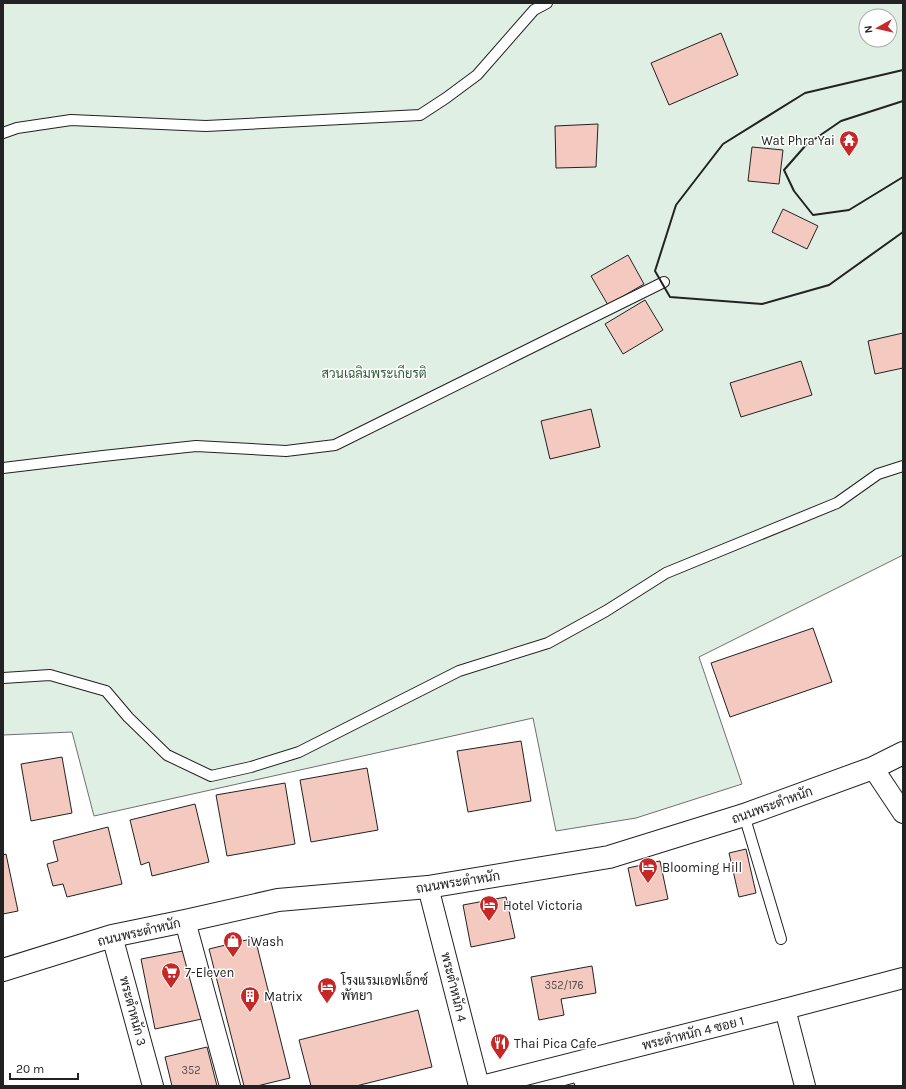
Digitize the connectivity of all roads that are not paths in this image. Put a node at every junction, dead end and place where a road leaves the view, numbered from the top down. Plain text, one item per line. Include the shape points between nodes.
1 (546, 3) edge
2 (3, 134) edge
3 (664, 282) dead end
4 (903, 466) edge
5 (3, 468) edge
6 (3, 678) edge
7 (903, 753) edge
8 (873, 768) junction
9 (903, 813) edge
10 (744, 815) junction
11 (428, 887) junction
12 (185, 921) junction
13 (112, 936) junction
14 (781, 939) dead end
15 (3, 970) edge
16 (903, 978) edge
17 (785, 1009) junction
18 (153, 1086) edge
19 (230, 1086) edge
20 (479, 1086) edge
21 (482, 1086) edge
22 (805, 1086) edge

1 - 2 lane via 534,10 478,75 420,115 206,126 71,120 17,128
3 - 5 lane via 335,445 286,451 196,446
4 - 6 lane via 878,474 837,503 666,573 606,611 548,642 459,671 299,752 251,767 211,776 167,755 128,717 106,691 50,675
7 - 8 street, ถนนพระตำหนัก
8 - 9 street
8 - 10 street, ถนนพระตำหนัก
10 - 11 street, ถนนพระตำหนัก via 609,857
10 - 14 lane
11 - 12 street, ถนนพระตำหนัก via 278,900
11 - 20 street, พระตำหนัก 4
12 - 13 street, ถนนพระตำหนัก
12 - 19 street
13 - 15 street, ถนนพระตำหนัก
13 - 18 street, พระตำหนัก 3
16 - 17 street, พระตำหนัก 4 ซอย 1
17 - 21 street, พระตำหนัก 4 ซอย 1
17 - 22 street

